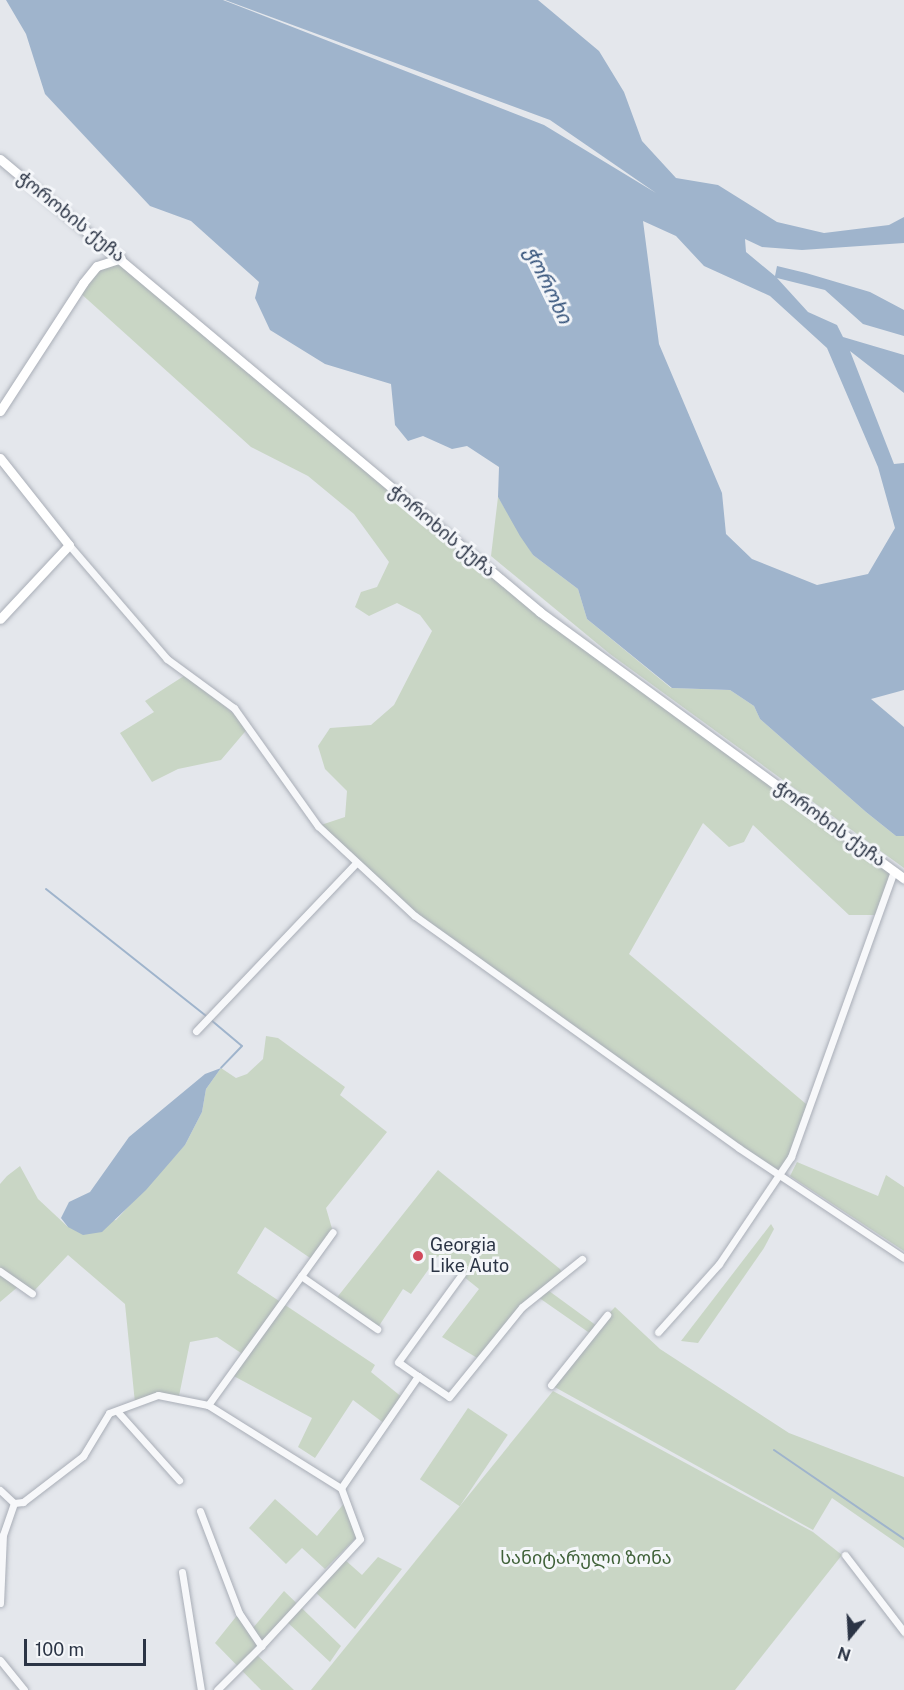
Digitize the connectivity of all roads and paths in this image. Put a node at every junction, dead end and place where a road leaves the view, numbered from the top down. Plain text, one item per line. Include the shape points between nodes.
1 (0, 159) edge
2 (121, 258) junction
3 (0, 411) edge
4 (0, 458) edge
5 (69, 545) junction
6 (0, 619) edge
7 (355, 864) junction
8 (894, 871) junction
9 (904, 878) edge
10 (196, 1031) dead end
11 (779, 1174) junction
12 (333, 1232) dead end
13 (904, 1258) edge
14 (582, 1259) dead end
15 (0, 1270) edge
16 (462, 1274) dead end
17 (301, 1276) junction
18 (32, 1293) dead end
19 (607, 1315) dead end
20 (377, 1329) dead end
21 (658, 1332) dead end
22 (418, 1376) junction
23 (551, 1385) dead end
24 (208, 1405) junction
25 (117, 1412) junction
26 (179, 1480) dead end
27 (340, 1488) junction
28 (0, 1490) edge
29 (14, 1503) junction
30 (200, 1511) dead end
31 (845, 1555) dead end
32 (182, 1572) dead end
33 (0, 1603) edge
34 (904, 1632) edge
35 (261, 1646) junction
36 (0, 1660) edge
37 (24, 1690) edge
38 (201, 1690) edge
39 (217, 1690) edge

1 - 2 street, ჭოროხის ქუჩა
2 - 3 street via 97,266 83,283
2 - 8 street, ჭოროხის ქუჩა via 540,612
4 - 5 street
5 - 6 street
5 - 7 street via 167,659 234,708 292,797
7 - 10 street
7 - 11 street via 415,916
8 - 9 street, ჭოროხის ქუჩა
8 - 11 street via 812,1109
11 - 13 street
11 - 21 street via 719,1264
12 - 17 street
14 - 22 street via 522,1307 449,1396
15 - 18 street
16 - 22 street via 398,1362
17 - 20 street
17 - 24 street
19 - 23 street
22 - 27 street
24 - 25 street via 158,1395
24 - 27 street
25 - 26 street
25 - 29 street via 106,1415 83,1456 23,1502
27 - 35 street via 360,1539
28 - 29 street
29 - 33 street via 3,1535
30 - 35 street via 239,1613
31 - 34 street
32 - 38 street
35 - 39 street
36 - 37 street

